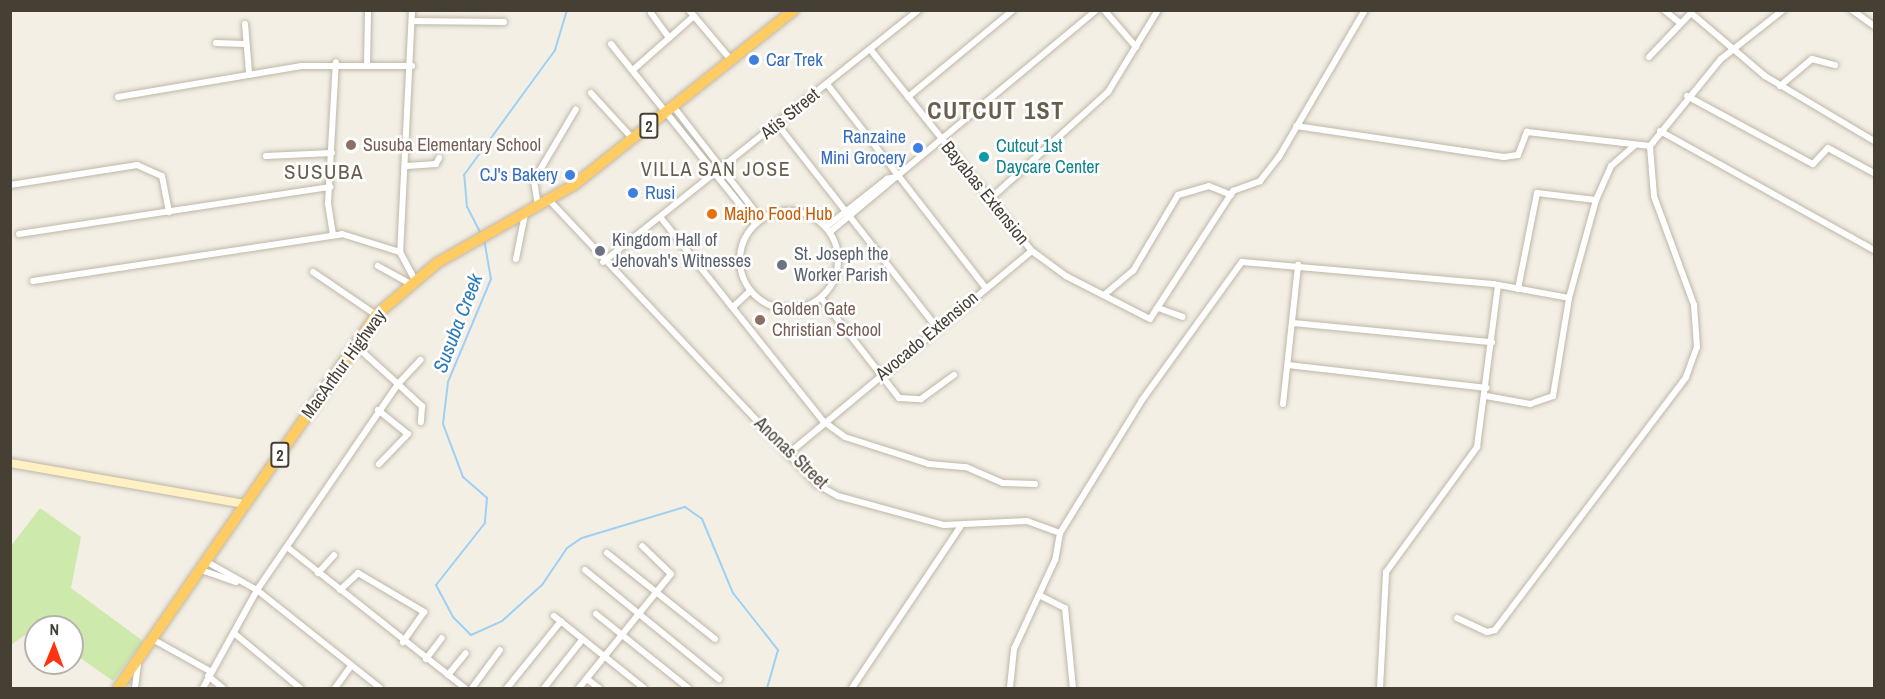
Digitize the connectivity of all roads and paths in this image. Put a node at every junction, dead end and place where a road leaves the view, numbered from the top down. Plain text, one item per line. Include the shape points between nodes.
1 (368, 10) edge
2 (412, 10) edge
3 (794, 10) edge
4 (919, 10) edge
5 (1013, 10) edge
6 (1096, 10) edge
7 (1104, 10) edge
8 (1158, 10) edge
9 (1365, 10) edge
10 (1664, 10) edge
11 (1783, 10) edge
12 (1852, 10) edge
13 (1692, 12) edge
14 (651, 13) dead end
15 (692, 13) edge
16 (412, 21) junction
17 (504, 22) dead end
18 (1680, 23) junction
19 (245, 24) dead end
20 (1874, 27) edge
21 (669, 38) junction
22 (216, 43) dead end
23 (244, 44) junction
24 (611, 44) dead end
25 (1136, 46) junction
26 (870, 50) junction
27 (1731, 50) junction
28 (1649, 57) dead end
29 (731, 60) junction
30 (336, 62) junction
31 (367, 63) junction
32 (1835, 65) dead end
33 (412, 66) junction
34 (634, 69) junction
35 (249, 73) junction
36 (826, 84) junction
37 (1780, 86) junction
38 (591, 93) dead end
39 (1687, 96) junction
40 (118, 97) dead end
41 (908, 97) junction
42 (576, 109) dead end
43 (669, 109) junction
44 (778, 125) junction
45 (1296, 126) junction
46 (1660, 131) junction
47 (941, 137) junction
48 (633, 140) junction
49 (1875, 141) edge
50 (1634, 146) junction
51 (1650, 146) junction
52 (332, 153) junction
53 (266, 156) dead end
54 (439, 158) dead end
55 (407, 166) junction
56 (718, 171) junction
57 (1875, 173) edge
58 (897, 177) junction
59 (10, 185) edge
60 (330, 187) junction
61 (1231, 195) junction
62 (1596, 200) junction
63 (550, 201) junction
64 (989, 201) junction
65 (538, 207) junction
66 (169, 212) junction
67 (525, 213) junction
68 (849, 213) junction
69 (661, 218) junction
70 (758, 221) junction
71 (828, 230) junction
72 (19, 234) dead end
73 (333, 235) junction
74 (1875, 250) edge
75 (1032, 251) junction
76 (400, 252) junction
77 (516, 259) dead end
78 (603, 262) junction
79 (1299, 265) junction
80 (378, 266) dead end
81 (313, 272) dead end
82 (412, 280) junction
83 (33, 281) dead end
84 (1498, 285) junction
85 (985, 287) junction
86 (1118, 288) junction
87 (1518, 289) junction
88 (750, 291) junction
89 (1104, 295) junction
90 (821, 298) junction
91 (1569, 298) junction
92 (1115, 301) junction
93 (733, 307) junction
94 (1161, 309) junction
95 (376, 315) junction
96 (1183, 317) dead end
97 (1293, 323) junction
98 (938, 329) junction
99 (1492, 342) junction
100 (356, 346) junction
101 (420, 360) dead end
102 (1288, 365) junction
103 (881, 375) junction
104 (954, 375) dead end
105 (398, 384) junction
106 (1487, 388) junction
107 (1486, 396) junction
108 (1283, 404) dead end
109 (378, 410) junction
110 (823, 421) junction
111 (421, 422) dead end
112 (788, 454) junction
113 (10, 464) edge
114 (379, 464) dead end
115 (1035, 484) dead end
116 (246, 504) junction
117 (960, 527) junction
118 (1060, 533) junction
119 (642, 546) dead end
120 (287, 547) junction
121 (607, 553) dead end
122 (334, 555) dead end
123 (206, 567) junction
124 (585, 570) dead end
125 (318, 573) junction
126 (256, 590) junction
127 (340, 590) junction
128 (656, 591) junction
129 (1038, 595) junction
130 (639, 613) junction
131 (596, 614) dead end
132 (554, 616) dead end
133 (1457, 618) dead end
134 (561, 621) junction
135 (235, 634) junction
136 (622, 635) junction
137 (442, 638) dead end
138 (715, 639) dead end
139 (154, 640) junction
140 (582, 640) junction
141 (403, 642) junction
142 (500, 650) dead end
143 (466, 653) dead end
144 (606, 657) junction
145 (426, 659) junction
146 (138, 663) junction
147 (351, 666) junction
148 (209, 674) junction
149 (448, 675) junction
150 (587, 679) junction
151 (719, 679) dead end
152 (118, 688) edge
153 (135, 688) edge
154 (203, 688) edge
155 (223, 688) edge
156 (300, 688) edge
157 (335, 688) edge
158 (381, 688) edge
159 (465, 688) edge
160 (472, 688) edge
161 (507, 688) edge
162 (544, 688) edge
163 (579, 688) edge
164 (599, 688) edge
165 (644, 688) edge
166 (688, 688) edge
167 (852, 688) edge
168 (1010, 688) edge
169 (1073, 688) edge
170 (1380, 688) edge

1 - 31 street
2 - 16 street
3 - 29 highway, MacArthur Highway / 2
4 - 26 street, Atis Street
5 - 41 street
6 - 47 street
7 - 25 street
8 - 25 street
9 - 45 street
10 - 18 street
11 - 27 street
12 - 20 street
13 - 18 street
13 - 27 street
14 - 21 street
15 - 21 street
15 - 29 street
16 - 17 street
16 - 33 street
18 - 28 street
19 - 23 street
21 - 34 street
22 - 23 street
23 - 35 street
24 - 34 street
25 - 64 street via 1108,92
26 - 36 street, Atis Street
26 - 41 street, Bayabas Extension
27 - 37 street
27 - 39 street
29 - 43 highway, MacArthur Highway / 2
30 - 31 street
30 - 35 street
30 - 52 street
31 - 33 street
32 - 37 street via 1812,59
33 - 55 street
34 - 43 street
35 - 40 street
36 - 44 street, Atis Street
36 - 58 street
37 - 49 street
38 - 48 street
39 - 46 street
39 - 57 street via 1813,164 1828,148
41 - 47 street, Bayabas Extension
42 - 65 street via 534,180
43 - 48 highway, MacArthur Highway / 2
43 - 56 street
44 - 56 street, Atis Street
44 - 68 street
45 - 50 street via 1504,158 1518,155 1527,132
45 - 61 street via 1263,179
46 - 51 street
46 - 74 street
47 - 58 street
47 - 64 street, Bayabas Extension
48 - 63 highway, MacArthur Highway / 2
50 - 51 street
50 - 62 street via 1611,166
51 - 133 street via 1654,195 1694,305 1696,347 1690,369 1630,457 1495,630 1487,632
52 - 53 street
52 - 60 street
54 - 55 street via 436,164
55 - 76 street
56 - 69 street, Atis Street
56 - 70 street
58 - 68 street via 887,179
58 - 85 street
59 - 66 street via 136,165 162,176
60 - 66 street
60 - 73 street via 328,215
61 - 86 street via 1203,186 1178,195 1142,260
61 - 94 street
62 - 87 street via 1537,193
62 - 91 street
63 - 65 highway, MacArthur Highway / 2
63 - 78 street, Anonas Street
64 - 75 street, Bayabas Extension
65 - 67 highway, MacArthur Highway / 2
66 - 72 street
67 - 77 street
67 - 82 highway, MacArthur Highway / 2
68 - 71 street
68 - 98 street
69 - 78 street, Atis Street
69 - 93 street
70 - 71 street via 800,212
70 - 88 street via 741,247 739,262
71 - 90 street via 837,245 837,274
73 - 76 street via 352,234
73 - 83 street
75 - 85 street, Avocado Extension
75 - 89 street, Bayabas Extension
76 - 82 street
78 - 112 street, Anonas Street
79 - 84 street
79 - 97 street
79 - 118 street via 1250,261 1233,268
80 - 82 street
81 - 95 street
82 - 95 highway, MacArthur Highway / 2
84 - 87 street
84 - 99 street
85 - 98 street, Avocado Extension
86 - 89 street
86 - 92 street
87 - 91 street
88 - 90 street via 762,302 792,310
88 - 93 street
89 - 92 street, Bayabas Extension
90 - 103 street
91 - 107 street via 1553,396 1530,404
92 - 94 street, Bayabas Extension via 1150,319
93 - 110 street
94 - 96 street
95 - 100 highway, MacArthur Highway / 2
97 - 99 street
97 - 102 street
98 - 103 street, Avocado Extension
99 - 106 street
100 - 105 street
100 - 116 highway, MacArthur Highway / 2
101 - 105 street
102 - 106 street
102 - 108 street
103 - 104 street via 899,398 912,401
103 - 110 street, Avocado Extension
105 - 109 street
105 - 111 street via 422,406
106 - 107 street
107 - 170 street via 1476,447 1386,572
109 - 114 street via 408,434
109 - 120 street
110 - 112 street, Avocado Extension
110 - 115 street via 845,437 929,464 966,467 1004,483
112 - 117 street, Anonas Street via 818,484 838,496
113 - 116 street
116 - 123 highway, MacArthur Highway / 2
117 - 118 street, Anonas Street via 1027,521
117 - 167 street
118 - 129 street
119 - 128 street via 671,570
120 - 125 street
120 - 126 street
121 - 128 street
122 - 125 street
123 - 126 street
123 - 139 highway, MacArthur Highway / 2
124 - 130 street
125 - 127 street
126 - 135 street
126 - 147 street
127 - 141 street
127 - 141 street via 358,573 423,612
128 - 130 street
128 - 138 street
129 - 168 street via 1014,648
129 - 169 street via 1065,608
130 - 136 street
130 - 151 street
131 - 136 street
132 - 134 street
134 - 140 street
134 - 161 street
135 - 148 street
135 - 156 street
136 - 144 street
136 - 166 street
137 - 145 street
139 - 146 highway, MacArthur Highway / 2
139 - 148 street
140 - 144 street
140 - 162 street
141 - 145 street
142 - 160 street
143 - 149 street
144 - 150 street
144 - 165 street
145 - 149 street
146 - 152 highway, MacArthur Highway / 2
146 - 153 street
147 - 157 street
147 - 158 street
148 - 154 street
148 - 155 street
149 - 159 street
150 - 163 street
150 - 164 street

